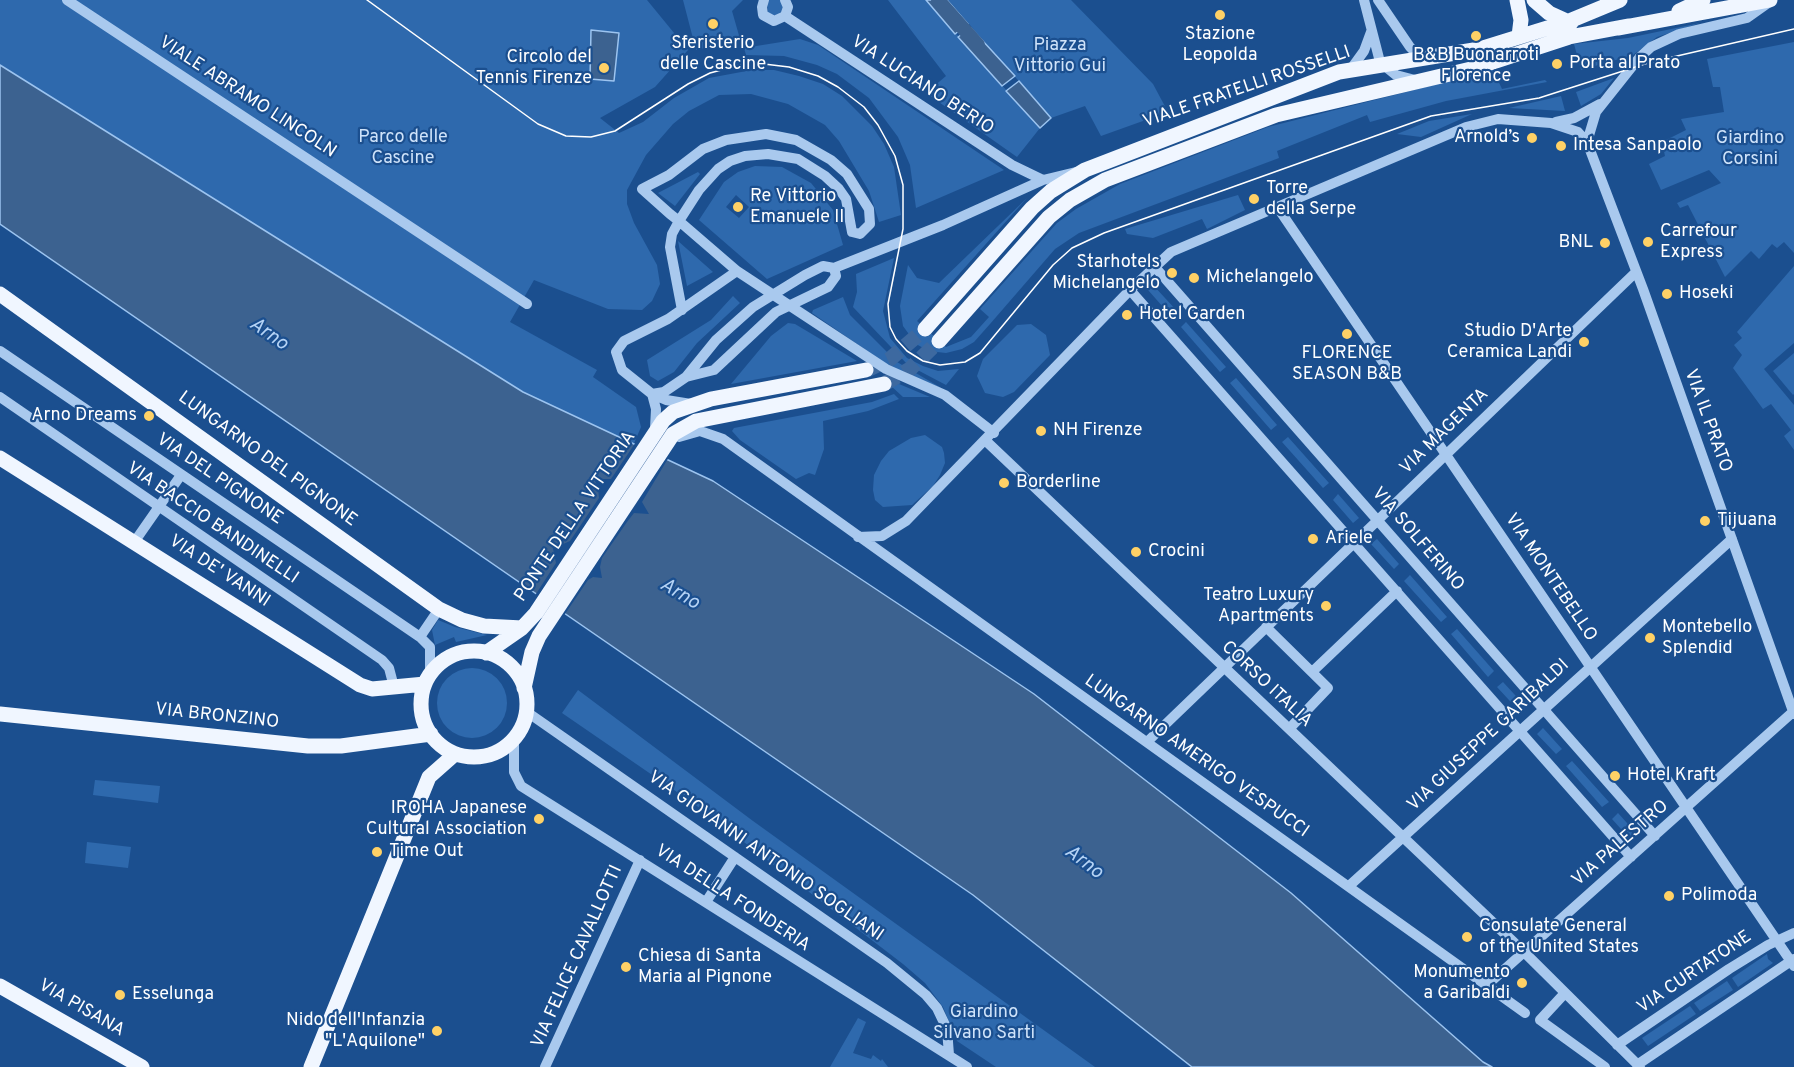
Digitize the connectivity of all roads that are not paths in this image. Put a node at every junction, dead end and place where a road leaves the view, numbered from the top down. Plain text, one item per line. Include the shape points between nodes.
1 (67, 0) edge
2 (764, 0) edge
3 (785, 0) edge
4 (1364, 0) edge
5 (1378, 0) edge
6 (1517, 0) edge
7 (1534, 0) edge
8 (1620, 0) edge
9 (1703, 0) edge
10 (1771, 0) edge
11 (785, 16) junction
12 (1567, 22) junction
13 (1645, 23) junction
14 (1628, 26) junction
15 (1371, 32) junction
16 (1519, 36) junction
17 (1439, 58) junction
18 (1382, 65) junction
19 (1352, 69) junction
20 (1423, 80) junction
21 (1602, 102) junction
22 (1551, 123) junction
23 (1587, 142) junction
24 (1084, 170) junction
25 (1043, 180) junction
26 (1278, 208) junction
27 (679, 221) junction
28 (1154, 266) junction
29 (834, 268) junction
30 (737, 271) junction
31 (1636, 272) junction
32 (1130, 290) junction
33 (0, 294) edge
34 (772, 295) junction
35 (527, 304) dead end
36 (789, 306) junction
37 (682, 310) junction
38 (925, 329) tunnel mouth
39 (939, 341) tunnel mouth
40 (0, 351) edge
41 (866, 370) tunnel mouth
42 (686, 377) junction
43 (884, 384) tunnel mouth
44 (652, 394) junction
45 (0, 397) edge
46 (691, 404) junction
47 (660, 430) junction
48 (680, 432) junction
49 (990, 437) junction
50 (1445, 454) junction
51 (0, 458) edge
52 (181, 475) junction
53 (158, 508) junction
54 (1377, 520) junction
55 (858, 537) junction
56 (1732, 539) junction
57 (135, 541) junction
58 (1354, 542) junction
59 (1397, 591) junction
60 (439, 609) junction
61 (526, 624) junction
62 (1266, 627) junction
63 (420, 637) junction
64 (486, 653) junction
65 (1590, 666) junction
66 (1224, 668) junction
67 (1312, 672) junction
68 (428, 678) junction
69 (394, 687) junction
70 (524, 688) junction
71 (1543, 709) junction
72 (527, 712) junction
73 (1794, 712) edge
74 (0, 714) edge
75 (1289, 729) junction
76 (1519, 730) junction
77 (430, 734) junction
78 (514, 738) junction
79 (1147, 742) junction
80 (455, 754) junction
81 (1686, 808) junction
82 (1655, 836) junction
83 (1403, 837) junction
84 (735, 857) junction
85 (1631, 857) junction
86 (640, 860) junction
87 (1349, 886) junction
88 (706, 902) junction
89 (1794, 933) edge
90 (1778, 940) junction
91 (1524, 952) junction
92 (1793, 962) edge
93 (1487, 985) junction
94 (0, 986) edge
95 (1565, 993) junction
96 (1525, 1013) dead end
97 (1617, 1045) junction
98 (949, 1055) junction
99 (1638, 1066) edge
100 (142, 1067) edge
101 (311, 1067) edge
102 (545, 1067) edge
103 (967, 1067) edge
104 (1605, 1067) edge

1 - 35 street, VIALE ABRAMO LINCOLN
2 - 11 street, VIA LUCIANO BERIO via 762,11 766,18 778,21
3 - 11 street
4 - 15 street
5 - 17 street via 1416,53
6 - 16 main road
7 - 12 main road
8 - 12 main road, VIALE FRATELLI ROSSELLI
9 - 13 main road
10 - 13 main road
10 - 21 street via 1742,20 1657,43 1638,58
11 - 25 street, VIA LUCIANO BERIO via 1012,165
12 - 14 main road via 1592,28
12 - 16 main road, VIALE FRATELLI ROSSELLI
13 - 14 main road
14 - 20 main road, VIALE FRATELLI ROSSELLI via 1569,38
15 - 18 street
15 - 19 street
16 - 17 main road, VIALE FRATELLI ROSSELLI
17 - 18 main road, VIALE FRATELLI ROSSELLI
18 - 19 main road, VIALE FRATELLI ROSSELLI
18 - 20 street via 1400,77
19 - 24 main road, VIALE FRATELLI ROSSELLI
20 - 39 main road, VIALE FRATELLI ROSSELLI via 1256,122 1126,171 1088,190 1049,217
21 - 22 street via 1574,118
21 - 23 street via 1591,122
22 - 23 street via 1578,132
22 - 26 street via 1490,120 1466,127
23 - 31 street, VIA IL PRATO
24 - 25 street
24 - 38 main road, VIALE FRATELLI ROSSELLI via 1032,208
25 - 29 street
26 - 28 street via 1171,252
26 - 50 street, VIA MONTEBELLO
27 - 27 street, CORSO ITALIA via 699,190 723,165 745,156 768,154 798,159 834,183 846,199 852,232 860,234 871,220 864,197 838,165 796,140 766,134 738,137 703,149 669,175 642,189
27 - 30 street, CORSO ITALIA
27 - 37 street via 670,245
28 - 32 street
28 - 54 street, VIA SOLFERINO
29 - 34 street via 823,266
29 - 36 street via 832,284
30 - 34 street, CORSO ITALIA
30 - 37 street
31 - 50 street, VIA MAGENTA
31 - 56 street, VIA IL PRATO
32 - 49 street
32 - 58 street
33 - 60 main road, LUNGARNO DEL PIGNONE
34 - 36 street, CORSO ITALIA
34 - 42 street via 723,333
36 - 42 street via 753,332 714,370
36 - 49 street, CORSO ITALIA via 886,369 945,395
37 - 44 street via 624,341 616,352 622,370
40 - 52 street, VIA DEL PIGNONE
41 - 46 main road
42 - 44 street via 664,392
43 - 48 main road via 715,416 696,421
44 - 46 street
44 - 47 street
45 - 53 street, VIA BACCIO BANDINELLI
46 - 47 main road via 673,412
47 - 48 main road, PONTE DELLA VITTORIA
47 - 61 main road, PONTE DELLA VITTORIA
47 - 70 main road, PONTE DELLA VITTORIA via 544,629 532,652
48 - 55 street, LUNGARNO AMERIGO VESPUCCI via 700,431 723,439
49 - 55 street via 906,521 882,536
49 - 66 street, CORSO ITALIA
50 - 54 street, VIA MAGENTA
50 - 65 street, VIA MONTEBELLO
51 - 57 main road, VIA DE' VANNI
52 - 53 street
52 - 63 street, VIA DEL PIGNONE
53 - 57 street
53 - 69 street, VIA BACCIO BANDINELLI via 382,660
54 - 58 street, VIA MAGENTA
54 - 71 street, VIA SOLFERINO
55 - 79 street, LUNGARNO AMERIGO VESPUCCI
56 - 65 street, VIA GIUSEPPE GARIBALDI
56 - 73 street, VIA IL PRATO
57 - 69 main road, VIA DE' VANNI via 360,685 372,689
58 - 59 street
58 - 62 street, VIA MAGENTA
59 - 67 street
59 - 76 street
60 - 61 main road, LUNGARNO DEL PIGNONE via 473,624
60 - 63 street
61 - 64 main road
62 - 66 street, VIA MAGENTA
62 - 67 street
63 - 68 street via 430,647
64 - 68 main road via 456,655 441,663
64 - 70 main road via 510,666
65 - 71 street, VIA GIUSEPPE GARIBALDI
65 - 81 street, VIA MONTEBELLO
66 - 75 street, CORSO ITALIA
66 - 79 street, VIA MAGENTA
67 - 75 street via 1328,688
68 - 69 main road, VIA DE' VANNI
68 - 77 main road via 422,709
70 - 72 main road
71 - 76 street, VIA GIUSEPPE GARIBALDI
71 - 82 street, VIA SOLFERINO
72 - 78 main road
72 - 84 street, VIA GIOVANNI ANTONIO SOGLIANI
73 - 81 street, VIA PALESTRO
74 - 77 main road, VIA BRONZINO via 308,746 341,746
75 - 83 street, CORSO ITALIA
76 - 83 street, VIA GIUSEPPE GARIBALDI
76 - 85 street
77 - 80 main road
78 - 80 main road via 504,748 488,754
78 - 86 street, VIA DELLA FONDERIA via 513,767 519,783
79 - 87 street, LUNGARNO AMERIGO VESPUCCI
80 - 101 main road via 429,777
81 - 82 street, VIA PALESTRO
81 - 90 street, VIA MONTEBELLO
82 - 85 street, VIA PALESTRO
83 - 87 street, VIA GIUSEPPE GARIBALDI
83 - 91 street, CORSO ITALIA
84 - 88 street
84 - 98 street, VIA GIOVANNI ANTONIO SOGLIANI via 854,938 926,995 945,1023
85 - 91 street, VIA PALESTRO
86 - 88 street, VIA DELLA FONDERIA
86 - 102 street, VIA FELICE CAVALLOTTI
87 - 93 street, LUNGARNO AMERIGO VESPUCCI
88 - 98 street, VIA DELLA FONDERIA
89 - 90 street, VIA CURTATONE
90 - 92 street, VIA MONTEBELLO
90 - 97 street, VIA CURTATONE
91 - 93 street
91 - 95 street
92 - 99 street
93 - 96 street, LUNGARNO AMERIGO VESPUCCI
94 - 100 main road, VIA PISANA
95 - 97 street
95 - 104 street via 1540,1020
97 - 99 street
98 - 103 street, VIA DELLA FONDERIA

